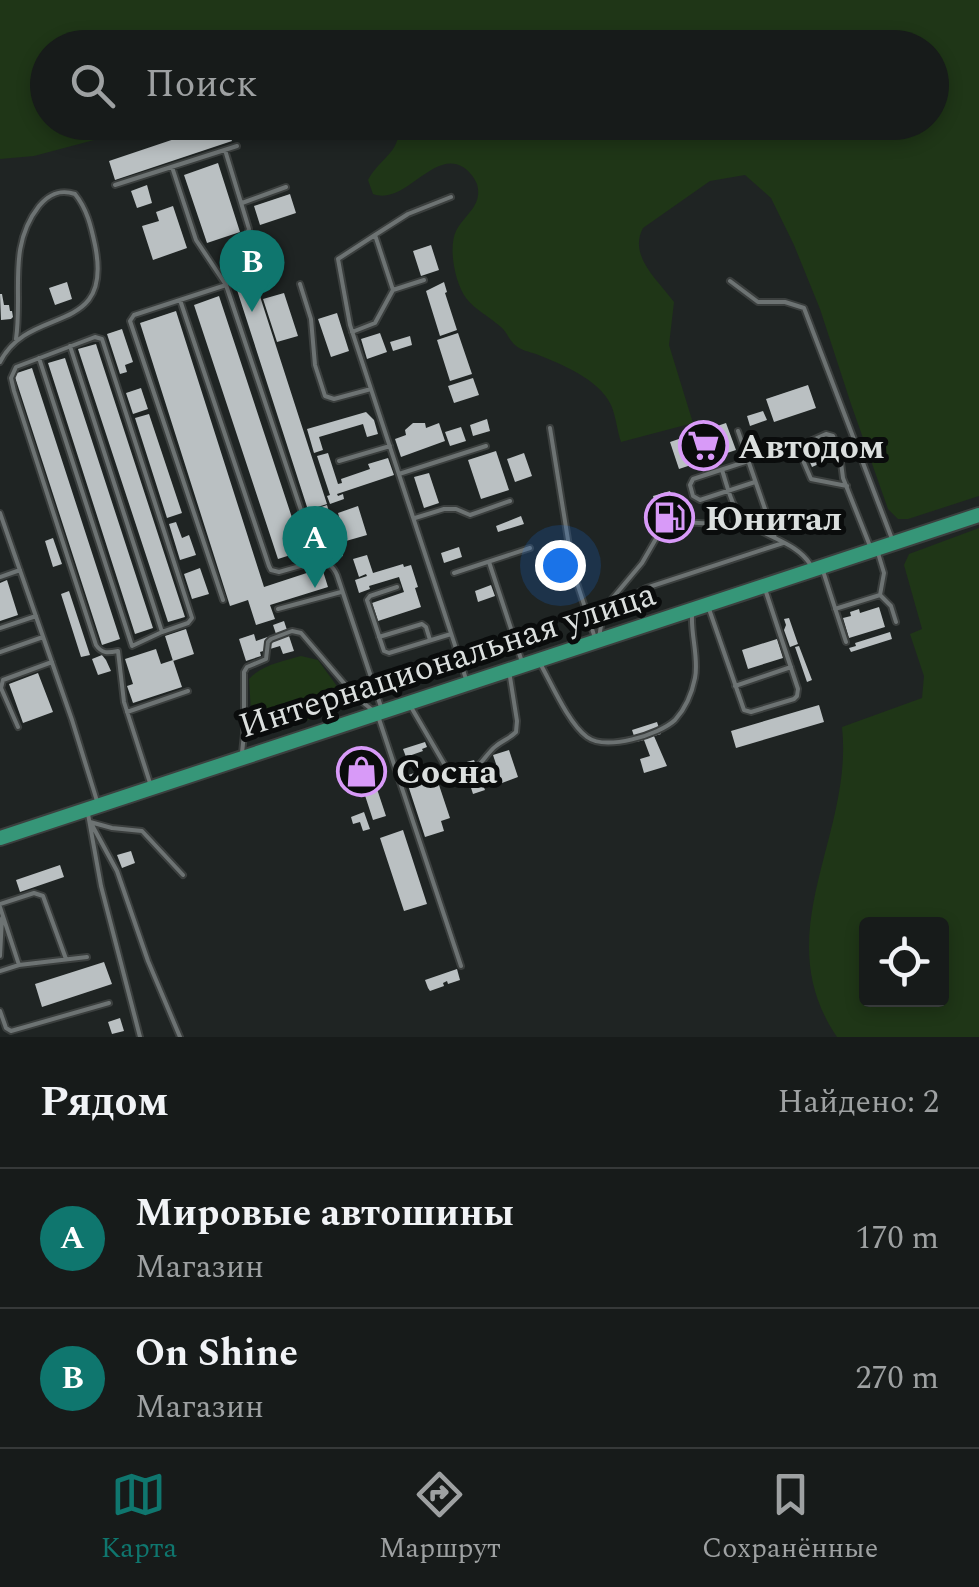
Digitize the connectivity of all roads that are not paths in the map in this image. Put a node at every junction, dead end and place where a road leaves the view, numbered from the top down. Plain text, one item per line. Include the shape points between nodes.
1 (237, 146) dead end
2 (225, 150) junction
3 (172, 167) junction
4 (115, 186) dead end
5 (286, 188) dead end
6 (451, 197) dead end
7 (242, 202) junction
8 (375, 235) junction
9 (424, 280) dead end
10 (730, 281) dead end
11 (300, 284) dead end
12 (226, 286) junction
13 (393, 290) junction
14 (180, 300) junction
15 (352, 332) junction
16 (16, 339) junction
17 (70, 346) junction
18 (40, 358) junction
19 (0, 362) edge
20 (14, 369) junction
21 (371, 389) junction
22 (550, 428) dead end
23 (738, 431) dead end
24 (390, 446) junction
25 (486, 446) dead end
26 (339, 461) dead end
27 (748, 461) junction
28 (722, 470) junction
29 (399, 474) junction
30 (755, 482) junction
31 (847, 486) junction
32 (729, 491) junction
33 (510, 501) dead end
34 (0, 513) edge
35 (979, 516) edge
36 (413, 518) junction
37 (753, 526) junction
38 (775, 538) junction
39 (783, 543) junction
40 (894, 543) junction
41 (530, 548) dead end
42 (874, 550) junction
43 (318, 561) junction
44 (489, 562) junction
45 (817, 568) junction
46 (20, 570) junction
47 (454, 573) dead end
48 (0, 576) edge
49 (764, 586) junction
50 (398, 587) dead end
51 (342, 591) junction
52 (880, 595) junction
53 (222, 600) dead end
54 (700, 607) junction
55 (278, 609) dead end
56 (835, 609) junction
57 (605, 612) junction
58 (36, 616) junction
59 (896, 622) dead end
60 (0, 628) edge
61 (162, 632) junction
62 (451, 634) junction
63 (43, 637) junction
64 (379, 637) junction
65 (430, 640) junction
66 (597, 641) junction
67 (846, 642) dead end
68 (0, 652) edge
69 (539, 660) junction
70 (52, 662) junction
71 (791, 667) junction
72 (516, 668) junction
73 (467, 684) junction
74 (735, 686) junction
75 (188, 692) dead end
76 (409, 703) junction
77 (127, 712) junction
78 (380, 713) junction
79 (18, 727) dead end
80 (242, 758) junction
81 (151, 788) junction
82 (92, 812) junction
83 (0, 838) edge
84 (183, 875) dead end
85 (1, 908) edge
86 (0, 956) edge
87 (87, 957) dead end
88 (66, 959) junction
89 (19, 964) junction
90 (462, 966) dead end
91 (0, 971) edge
92 (109, 1003) dead end
93 (0, 1010) edge
94 (140, 1037) edge
95 (180, 1037) edge

1 - 2 lane
2 - 3 lane
2 - 7 lane
3 - 4 lane
3 - 12 lane via 196,240
5 - 7 lane
6 - 8 lane
7 - 12 lane via 248,236
8 - 13 lane
8 - 15 lane via 338,259
9 - 13 lane
10 - 40 lane via 758,302 804,308
11 - 21 lane via 325,396
12 - 14 lane
12 - 43 lane
13 - 15 lane via 378,319
14 - 43 lane via 268,566 279,572
14 - 53 lane via 134,315 130,324
15 - 21 lane
16 - 16 lane via 87,304 96,290 90,224 68,191 50,195 22,236
16 - 19 lane
17 - 18 lane
17 - 61 lane
17 - 61 lane via 102,339 191,613 188,623
18 - 20 lane
18 - 61 lane via 132,646
19 - 20 lane
20 - 77 lane via 14,391 96,646 118,651
21 - 24 lane
22 - 66 lane via 572,565
23 - 27 lane
24 - 26 lane
24 - 29 lane
25 - 29 lane
27 - 28 lane
27 - 30 lane
28 - 32 lane
28 - 32 lane via 693,479 690,487 697,500
29 - 36 lane
30 - 32 lane
30 - 38 lane
31 - 31 lane via 830,434 799,446 811,478
31 - 42 lane
32 - 37 lane
33 - 36 lane via 470,515 444,509
34 - 46 lane
35 - 40 main road, Интернациональная улица
36 - 62 lane
37 - 38 lane
37 - 57 lane via 667,526
38 - 39 lane
39 - 45 lane
39 - 57 lane via 646,588
40 - 42 main road, Интернациональная улица
41 - 44 lane
42 - 45 main road, Интернациональная улица
42 - 52 lane via 884,573
43 - 51 lane via 334,568
44 - 47 lane
44 - 72 lane
45 - 49 main road, Интернациональная улица
45 - 56 lane
46 - 48 lane
46 - 58 lane
49 - 54 main road, Интернациональная улица
49 - 71 lane
50 - 64 lane via 368,597
51 - 55 lane
51 - 78 lane
52 - 56 lane
52 - 59 lane
54 - 66 main road, Интернациональная улица
54 - 69 lane via 692,639 695,680 686,706 667,726 615,744 600,744 579,730
54 - 74 lane
56 - 67 lane
57 - 66 lane
58 - 60 lane
58 - 63 lane
62 - 65 lane
62 - 73 lane
63 - 68 lane
63 - 70 lane
64 - 65 lane via 389,653
64 - 65 lane via 422,624
66 - 69 main road, Интернациональная улица
69 - 72 main road, Интернациональная улица
70 - 79 lane via 2,680
70 - 82 lane
71 - 74 lane
71 - 74 lane via 794,699 751,712
72 - 73 main road, Интернациональная улица
72 - 76 lane via 516,732 476,770 460,776 446,767
73 - 76 main road, Интернациональная улица
75 - 77 lane
76 - 78 main road, Интернациональная улица
77 - 81 lane
78 - 80 main road, Интернациональная улица
78 - 80 lane via 355,696 305,635 292,631 271,639 266,658 244,672
78 - 90 lane
80 - 81 main road, Интернациональная улица
81 - 82 main road, Интернациональная улица
82 - 83 main road, Интернациональная улица
82 - 84 lane via 112,828 142,831
82 - 94 lane via 101,886
82 - 95 lane
85 - 86 lane
85 - 88 lane via 34,893 43,896
85 - 89 lane
87 - 88 lane
88 - 89 lane
89 - 91 lane
92 - 93 lane via 12,1031

